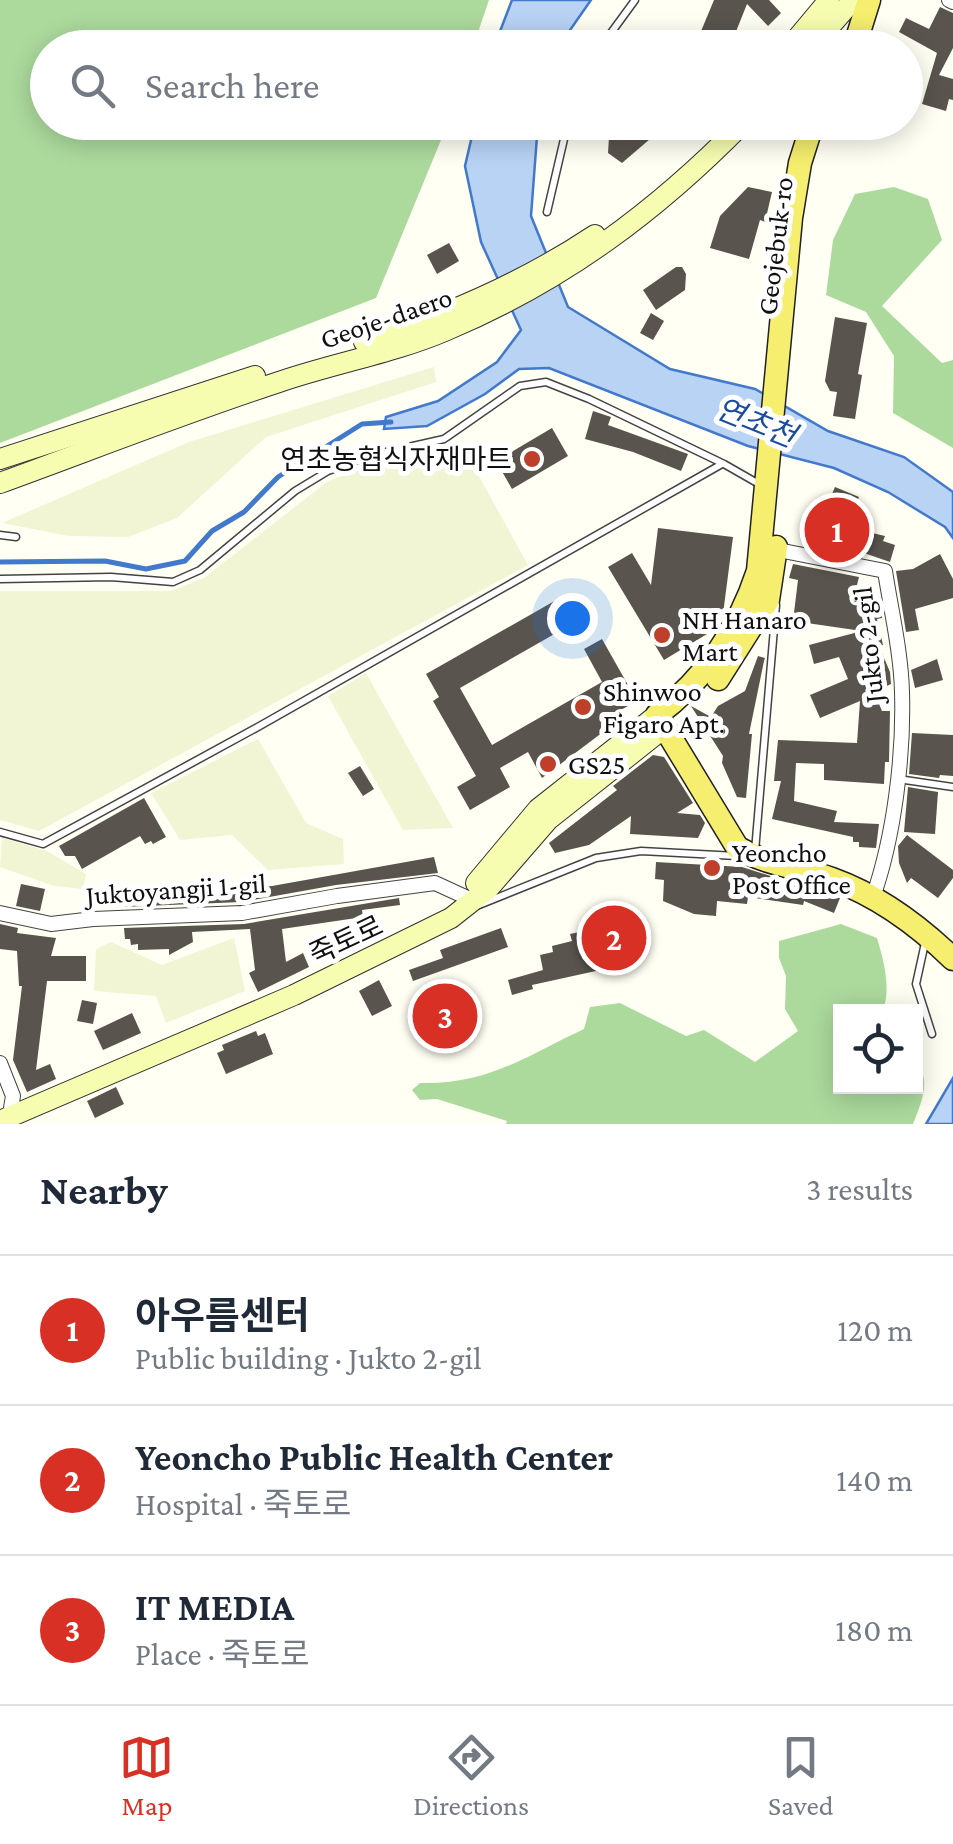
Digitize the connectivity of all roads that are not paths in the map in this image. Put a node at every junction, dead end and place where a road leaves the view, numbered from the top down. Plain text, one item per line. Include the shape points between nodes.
1 (634, 0) edge
2 (828, 0) edge
3 (854, 0) edge
4 (869, 0) edge
5 (613, 30) edge
6 (804, 30) edge
7 (826, 30) edge
8 (845, 30) edge
9 (860, 30) edge
10 (564, 140) edge
11 (706, 140) edge
12 (726, 140) edge
13 (815, 140) edge
14 (547, 212) dead end
15 (576, 255) junction
16 (484, 305) junction
17 (0, 458) edge
18 (724, 464) junction
19 (0, 483) edge
20 (773, 487) junction
21 (0, 535) edge
22 (16, 538) dead end
23 (764, 545) junction
24 (0, 579) edge
25 (772, 586) junction
26 (666, 717) junction
27 (896, 779) junction
28 (953, 786) edge
29 (0, 832) edge
30 (755, 852) junction
31 (874, 892) junction
32 (467, 897) junction
33 (0, 913) edge
34 (451, 918) junction
35 (931, 932) junction
36 (953, 948) edge
37 (953, 959) edge
38 (932, 1034) dead end
39 (0, 1063) edge
40 (6, 1116) edge

1 - 5 lane
2 - 6 main road
3 - 7 main road
3 - 8 main road
4 - 9 main road
10 - 14 lane
11 - 15 main road, Geoje-daero
12 - 15 main road, Geoje-daero via 630,228
13 - 20 main road, Geojebuk-ro
15 - 16 main road, Geoje-daero
16 - 17 main road, Geoje-daero
16 - 19 main road, Geoje-daero via 444,332 279,382
18 - 20 lane
18 - 24 lane via 546,382 520,386 444,439 328,471 200,570 173,582
18 - 29 lane via 42,844
20 - 23 main road
21 - 22 lane
23 - 25 main road
23 - 26 main road via 750,596 728,638
23 - 27 street, Jukto 2-gil via 885,571 902,692
25 - 26 main road via 762,614 718,680
25 - 30 lane via 774,654
26 - 30 main road via 730,840
26 - 32 main road, 죽토로 via 548,820 489,888
27 - 28 lane
27 - 31 street, Jukto 2-gil via 886,858
30 - 31 main road
30 - 34 lane via 596,858
31 - 35 main road
32 - 33 street, Juktoyangji 1-gil via 434,883 242,913 51,924
32 - 34 main road, 죽토로
32 - 40 main road, 죽토로
34 - 40 main road, 죽토로 via 294,995
35 - 36 main road
35 - 37 main road
35 - 38 lane via 916,984
39 - 40 street via 12,1096

